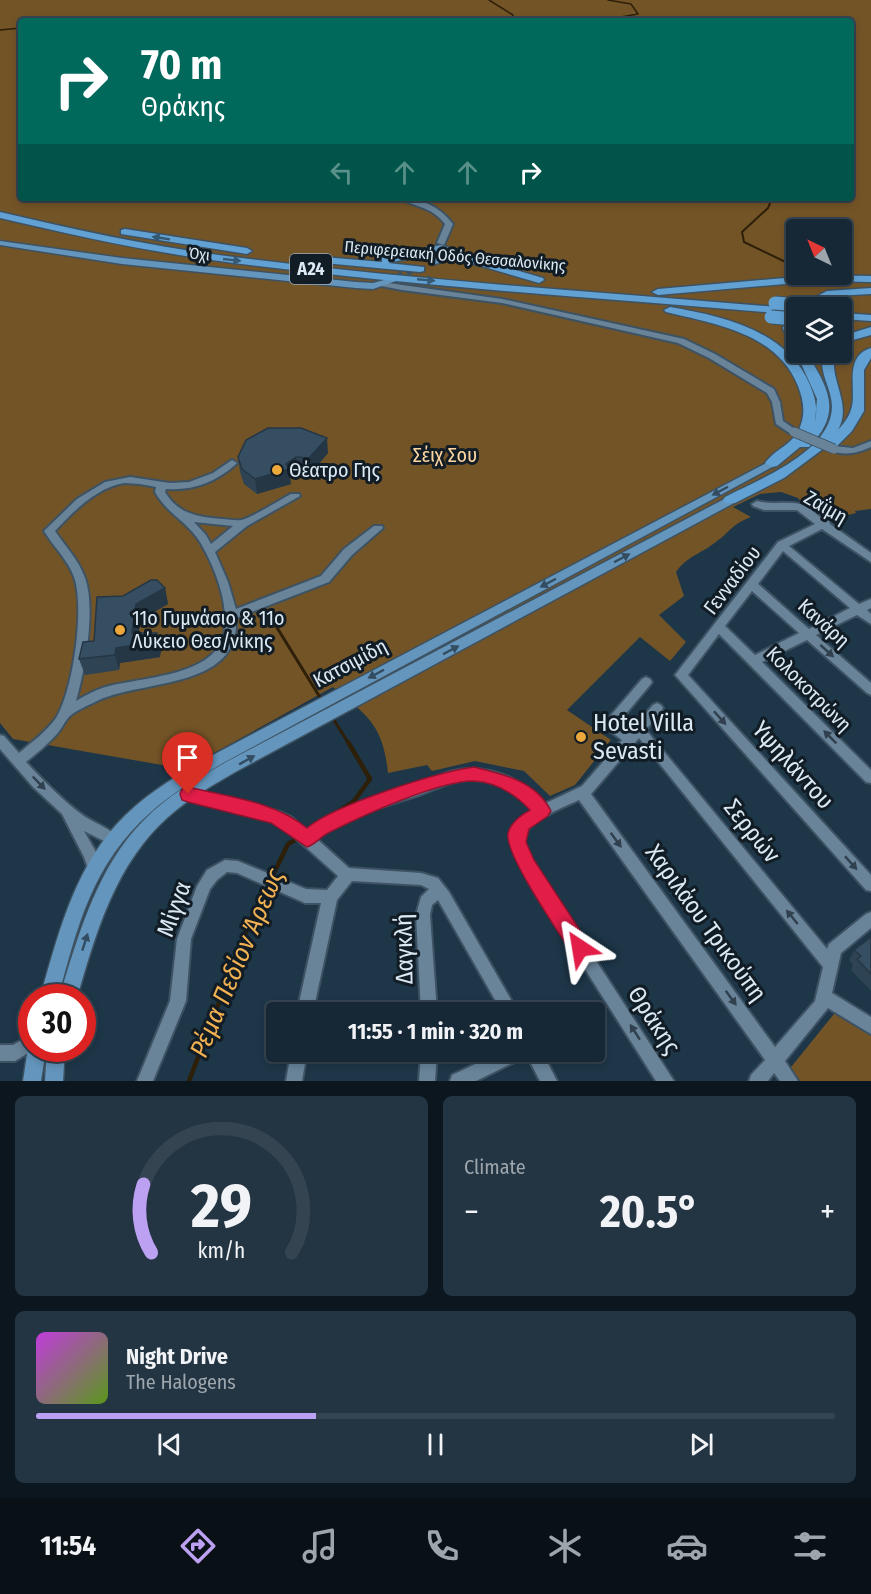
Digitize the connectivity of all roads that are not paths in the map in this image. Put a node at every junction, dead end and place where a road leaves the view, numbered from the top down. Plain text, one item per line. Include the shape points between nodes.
1 (414, 201) edge
2 (0, 207) edge
3 (0, 215) edge
4 (0, 225) edge
5 (0, 243) edge
6 (154, 248) junction
7 (446, 249) junction
8 (424, 257) junction
9 (344, 262) junction
10 (871, 279) edge
11 (395, 280) tunnel mouth
12 (539, 280) junction
13 (384, 284) junction
14 (470, 284) junction
15 (871, 291) edge
16 (658, 292) junction
17 (502, 296) junction
18 (824, 297) edge
19 (652, 308) junction
20 (852, 309) edge
21 (774, 310) junction
22 (786, 310) edge
23 (871, 310) edge
24 (786, 315) edge
25 (852, 316) edge
26 (871, 318) edge
27 (852, 323) edge
28 (871, 325) edge
29 (871, 331) edge
30 (852, 337) edge
31 (871, 352) edge
32 (806, 363) edge
33 (828, 363) edge
34 (871, 444) edge
35 (232, 463) dead end
36 (772, 464) junction
37 (791, 467) junction
38 (162, 485) junction
39 (295, 496) dead end
40 (730, 500) joint
41 (757, 504) dead end
42 (187, 519) junction
43 (243, 524) junction
44 (825, 524) junction
45 (378, 528) dead end
46 (782, 546) junction
47 (208, 551) junction
48 (871, 558) edge
49 (752, 584) junction
50 (871, 603) edge
51 (859, 609) junction
52 (232, 615) junction
53 (871, 620) edge
54 (719, 627) junction
55 (808, 634) junction
56 (753, 661) junction
57 (681, 675) joint
58 (646, 682) dead end
59 (871, 690) edge
60 (341, 701) junction
61 (657, 708) dead end
62 (323, 711) junction
63 (66, 712) junction
64 (634, 735) junction
65 (0, 740) edge
66 (18, 761) junction
67 (871, 778) edge
68 (582, 793) junction
69 (188, 794) junction
70 (65, 810) junction
71 (542, 811) junction
72 (303, 836) junction
73 (112, 839) junction
74 (133, 844) junction
75 (94, 867) junction
76 (349, 874) junction
77 (871, 885) edge
78 (436, 886) junction
79 (330, 897) junction
80 (871, 919) edge
81 (829, 963) junction
82 (54, 984) edge
83 (73, 984) edge
84 (825, 998) junction
85 (307, 1002) edge
86 (428, 1002) edge
87 (504, 1002) edge
88 (871, 1026) edge
89 (18, 1051) edge
90 (0, 1053) edge
91 (774, 1061) junction
92 (35, 1062) edge
93 (55, 1062) edge
94 (297, 1062) edge
95 (428, 1062) edge
96 (497, 1062) edge
97 (539, 1062) edge
98 (32, 1081) edge
99 (54, 1081) edge
100 (145, 1081) edge
101 (294, 1081) edge
102 (427, 1081) edge
103 (458, 1081) edge
104 (549, 1081) edge
105 (666, 1081) edge
106 (757, 1081) edge
107 (790, 1081) edge

1 - 7 street via 441,212 449,224
9 -> 2 highway, Περιφερειακή Οδός Θεσσαλονίκης / Α24 via 198,244
3 - 6 highway, Περιφερειακή Οδός Θεσσαλονίκης / Α24
4 - 6 highway
5 - 13 main road, Όχι via 122,261 356,285
6 -> 14 highway, Περιφερειακή Οδός Θεσσαλονίκης / Α24
7 - 8 main road
7 - 8 main road via 448,259 435,261
7 - 12 highway
8 - 9 highway
9 - 12 highway, Περιφερειακή Οδός Θεσσαλονίκης / Α24
10 - 16 highway via 820,278
11 - 13 main road, Όχι
12 - 16 highway, Περιφερειακή Οδός Θεσσαλονίκης / Α24
13 - 17 street
14 - 17 highway
14 - 21 highway, Περιφερειακή Οδός Θεσσαλονίκης / Α24
15 - 18 highway via 831,293
16 - 21 highway, Περιφερειακή Οδός Θεσσαλονίκης / Α24
17 - 19 highway
17 - 34 street, bridge via 696,347 771,391 777,402 779,422 794,432 834,449 854,451
19 - 21 highway
19 - 36 highway via 703,315 735,326 766,343 797,371 809,397 808,424 798,441
20 - 23 highway, Περιφερειακή Οδός Θεσσαλονίκης / Α24
21 - 22 highway, Περιφερειακή Οδός Θεσσαλονίκης / Α24
21 - 24 highway, bridge
25 - 26 highway
27 - 28 highway
29 - 30 highway
31 - 37 highway via 857,369 858,407 850,424 824,450
32 - 36 highway via 821,388 824,415 808,442
33 - 37 highway via 837,398 836,420 824,442
35 - 38 street via 203,481
36 -> 60 main road, Κατσιμίδη
37 - 40 highway
38 - 42 street via 160,492 166,505
38 - 63 street via 130,480 108,484 86,497 49,531 81,579 83,593 77,673
39 - 43 street
60 -> 40 main road, Κατσιμίδη
41 - 44 street, Ζαΐμη via 796,506
42 - 43 street
42 - 47 street
43 - 47 street
44 - 46 street, Γενναδίου
44 - 48 street, Ζαΐμη
45 - 52 street via 348,552 325,579
46 - 49 street, Γενναδίου
46 - 51 street
47 - 52 street
49 - 54 street, Γενναδίου
49 - 55 street, Κανάρη
50 - 51 street
51 - 53 street
51 - 55 street
52 - 63 street via 228,644 208,664 163,680 100,693
54 - 56 street, Κολοκοτρώνη
54 - 57 street, Γενναδίου
55 - 56 street
55 -> 59 street, Κανάρη
67 -> 56 street, Κολοκοτρώνη
57 -> 77 street, Υψηλάντου
58 - 64 street, Σερρών via 612,721 615,728
60 - 62 main road, Κατσιμίδη
61 - 64 street
69 -> 62 main road, Κατσιμίδη
62 - 73 main road, Κατσιμίδη via 185,778 138,812
63 - 66 street via 54,730
64 - 68 street
81 -> 64 street, Σερρών
65 - 66 street
66 -> 70 street
68 - 71 street, Θράκης
68 -> 91 street, Χαριλάου Τρικούπη
69 - 72 street via 275,816
69 - 74 main road, Κατσιμίδη via 158,817
70 - 73 street via 87,828
70 - 75 street via 92,856
71 - 72 street via 512,785 492,777 467,774 365,807
105 -> 71 street, Θράκης via 523,858 517,833
72 - 76 street
73 - 74 main road
73 - 75 main road, Κατσιμίδη
83 -> 74 main road, Κατσιμίδη via 101,899
75 - 82 main road, Κατσιμίδη via 75,909
76 - 78 street via 421,879
76 - 79 street
78 - 86 street, Δαγκλή via 423,910
78 - 87 street
79 - 85 street
79 - 100 street, Μίγγα via 304,896 243,868 228,866 214,873 182,944 178,1001
80 - 81 street via 836,946
81 - 84 street
84 - 88 street
84 - 91 street
89 - 90 street
91 - 106 street
91 - 107 street, Χαριλάου Τρικούπη
92 - 98 main road
93 - 99 main road
94 - 101 street
95 - 102 street
96 - 103 street
97 - 104 street

